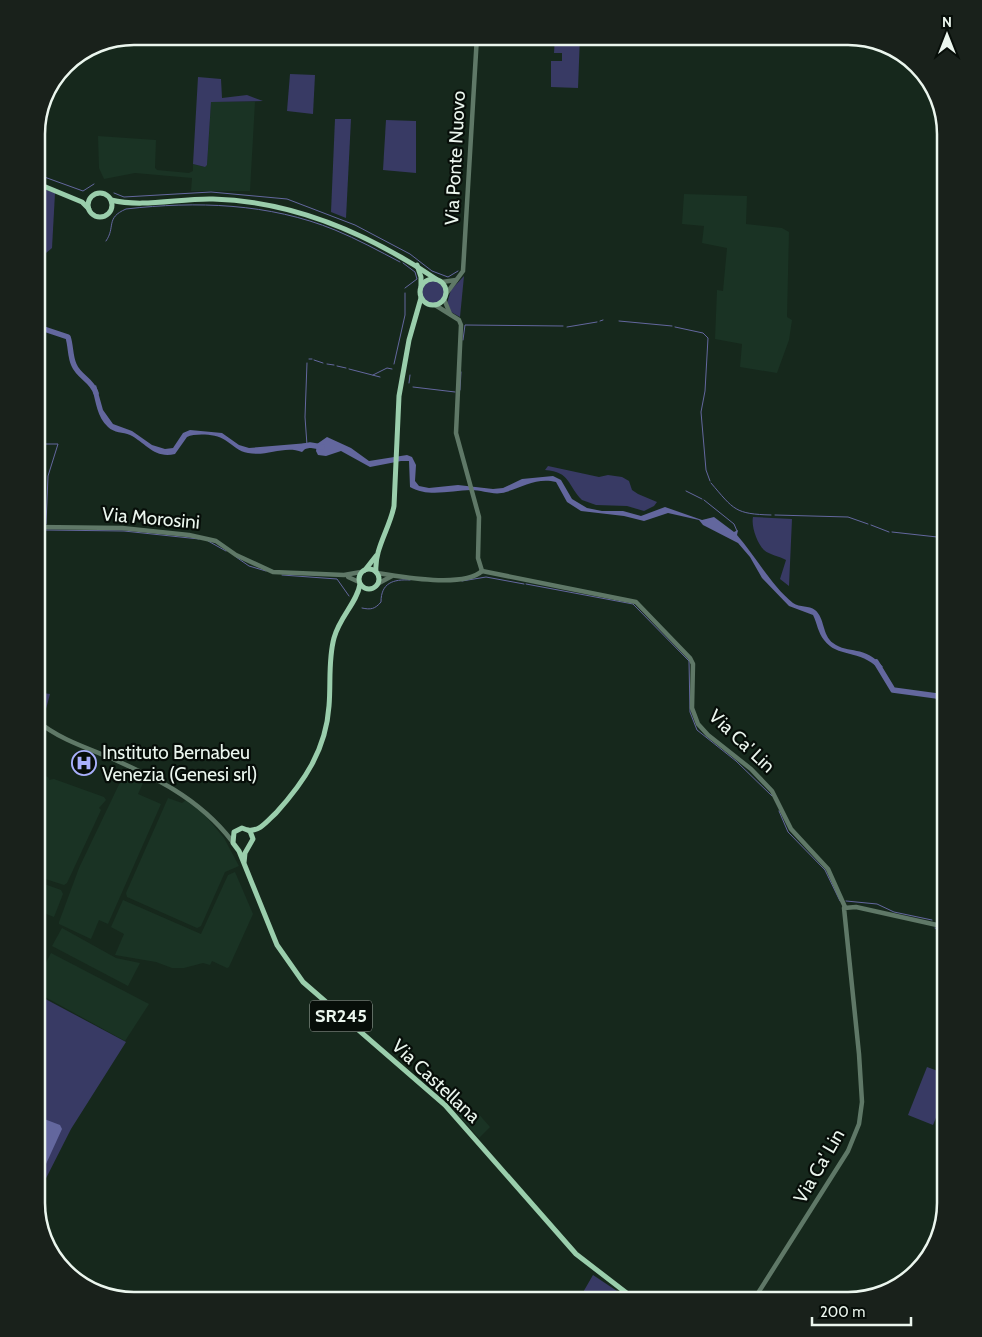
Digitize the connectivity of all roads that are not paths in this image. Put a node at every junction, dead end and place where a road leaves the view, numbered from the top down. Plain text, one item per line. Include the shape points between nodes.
1 (477, 45) edge
2 (45, 187) edge
3 (92, 197) junction
4 (74, 198) junction
5 (110, 200) junction
6 (127, 203) junction
7 (90, 210) junction
8 (111, 210) junction
9 (416, 265) junction
10 (436, 279) junction
11 (458, 280) junction
12 (442, 282) junction
13 (421, 286) junction
14 (445, 296) junction
15 (421, 298) junction
16 (432, 305) junction
17 (452, 317) junction
18 (414, 328) junction
19 (45, 527) edge
20 (377, 556) junction
21 (363, 571) junction
22 (482, 571) junction
23 (377, 572) junction
24 (344, 575) junction
25 (394, 576) junction
26 (360, 583) junction
27 (379, 583) junction
28 (371, 590) junction
29 (356, 599) junction
30 (45, 726) edge
31 (264, 825) junction
32 (222, 826) junction
33 (236, 830) junction
34 (248, 830) junction
35 (232, 841) junction
36 (253, 842) junction
37 (237, 848) junction
38 (249, 848) junction
39 (244, 863) junction
40 (847, 909) junction
41 (937, 925) edge
42 (626, 1292) edge
43 (759, 1292) edge

1 - 11 street, Via Ponte Nuovo via 464,271
2 - 4 main road
3 - 4 main road
3 - 5 main road via 102,194
3 - 7 main road
4 - 7 main road
5 - 6 main road
5 - 8 main road
6 - 8 main road
6 - 9 main road via 207,198 271,204 334,224
7 - 8 main road via 100,217
9 - 10 main road
9 - 13 main road
10 - 12 main road
10 - 13 main road via 427,280
11 - 12 street
11 - 14 street, Via Ponte Nuovo
12 - 14 main road
13 - 15 main road
14 - 16 main road
14 - 17 street
15 - 16 main road
15 - 18 main road
16 - 17 street
16 - 18 main road via 422,311
17 - 22 street via 461,325 456,433 479,517 478,558
18 - 20 main road via 399,396 392,514
19 - 24 street, Via Morosini via 122,528 189,535 216,541 254,565 273,572
20 - 21 main road
20 - 23 main road
21 - 23 main road
21 - 24 street, Via Morosini
21 - 26 main road
22 - 25 street via 459,579
22 - 40 street, Via Ca' Lin via 617,597 639,605 693,664 692,708 698,724 772,791 791,829 828,869
23 - 25 street
23 - 27 main road
24 - 26 street, Via Morosini
25 - 27 street
26 - 28 main road
26 - 29 main road
27 - 28 main road
28 - 29 main road
29 - 31 main road via 342,616 333,642 328,719 319,751 297,789
30 - 32 street via 188,797
31 - 34 main road
31 - 36 main road
32 - 33 street
32 - 35 street
33 - 34 main road
33 - 35 main road
34 - 36 main road
35 - 37 main road
36 - 38 main road
37 - 38 main road
37 - 39 main road, Via Castellana / SR245
38 - 39 main road
39 - 42 main road, Via Castellana / SR245 via 277,945 303,982 445,1105 576,1254
40 - 41 street via 856,907
40 - 43 street, Via Ca' Lin via 862,1102 859,1124 848,1151

